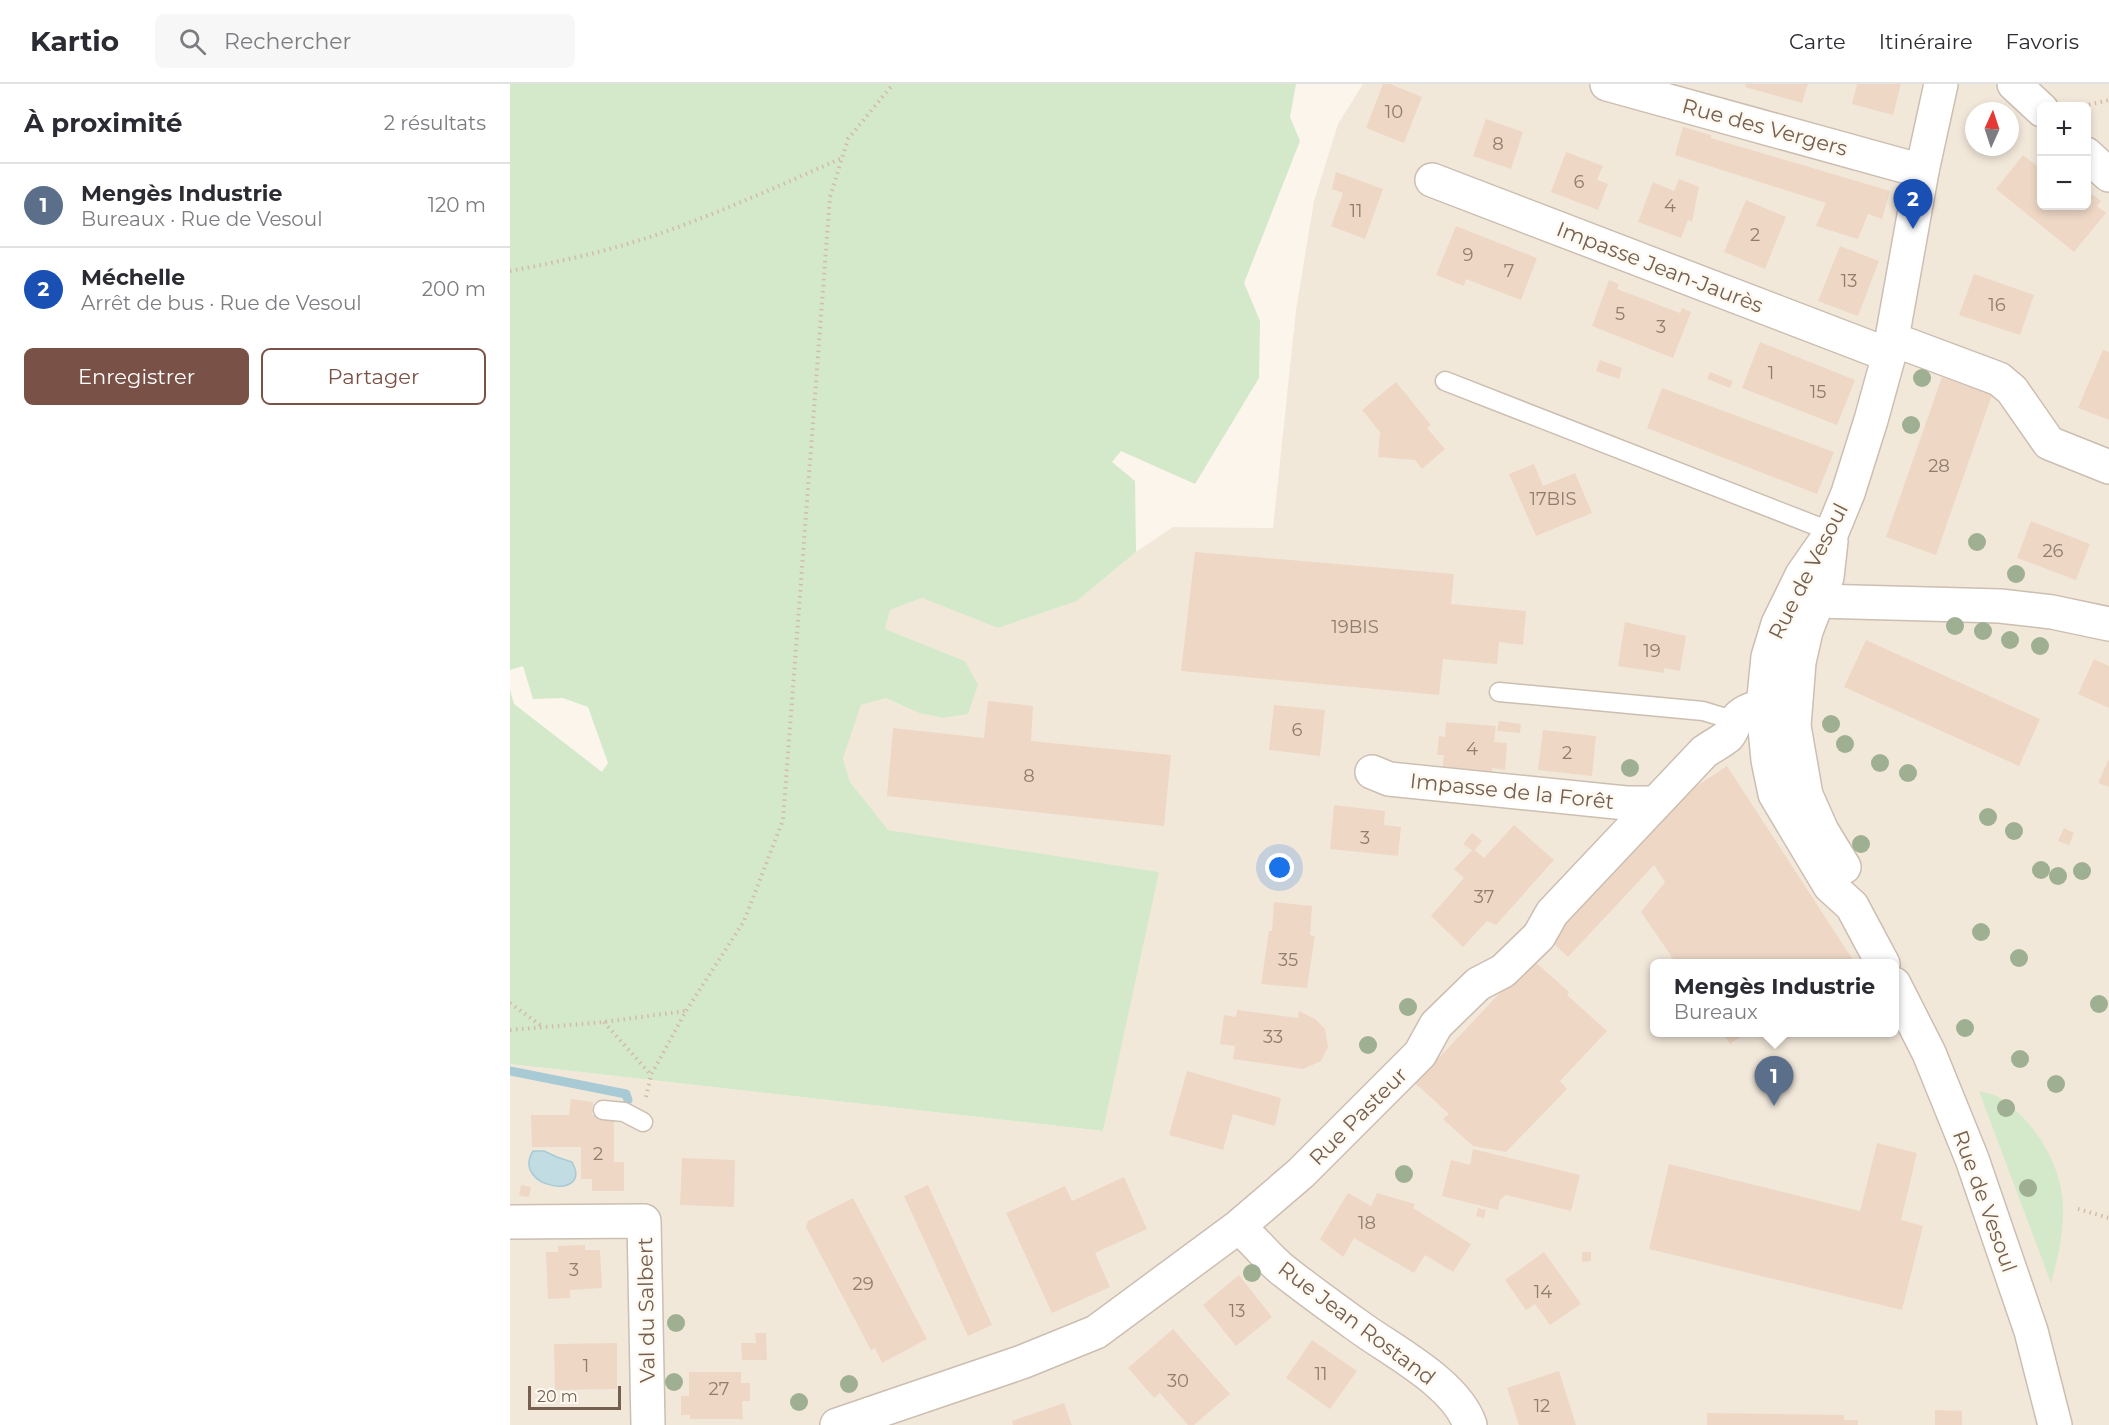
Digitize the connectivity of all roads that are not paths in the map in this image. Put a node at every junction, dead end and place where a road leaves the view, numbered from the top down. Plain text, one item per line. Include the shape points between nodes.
1 (1607, 84) edge
2 (1941, 84) edge
3 (2014, 84) edge
4 (2037, 105) edge
5 (2089, 156) edge
6 (1922, 171) junction
7 (2109, 175) edge
8 (1432, 180) dead end
9 (1890, 347) junction
10 (1445, 381) dead end
11 (2109, 467) edge
12 (1832, 532) junction
13 (1810, 588) junction
14 (2109, 624) edge
15 (1500, 692) dead end
16 (1795, 707) junction
17 (1749, 714) junction
18 (1372, 772) dead end
19 (1654, 803) junction
20 (1852, 906) junction
21 (1881, 959) edge
22 (1899, 994) edge
23 (603, 1110) dead end
24 (643, 1122) dead end
25 (510, 1222) edge
26 (1238, 1227) junction
27 (648, 1425) edge
28 (837, 1425) edge
29 (1470, 1425) edge
30 (2055, 1425) edge

1 - 6 street, Rue des Vergers
2 - 6 street, Rue de Vesoul
3 - 4 street
5 - 7 street
6 - 9 street, Rue de Vesoul
8 - 9 street, Impasse Jean-Jaurès
9 - 11 street, Impasse Jean-Jaurès via 1999,379 2012,390 2049,443
9 - 12 street, Rue de Vesoul via 1871,420
10 - 12 lane
12 - 13 street, Rue de Vesoul via 1827,577
13 - 14 street via 2052,612
13 - 16 street
13 - 17 street, Rue de Vesoul via 1778,624
15 - 17 lane
16 - 17 street
16 - 20 street via 1794,726 1806,795 1849,876
17 - 19 street, Rue Pasteur via 1730,735 1704,752
17 - 20 street, Rue de Vesoul via 1768,760 1775,794 1830,886
18 - 19 street, Impasse de la Forêt via 1389,779
19 - 26 street, Rue Pasteur via 1552,913 1539,936 1503,971 1478,984 1436,1025 1420,1054 1349,1126
20 - 21 street, Rue de Vesoul
22 - 30 street, Rue de Vesoul via 1929,1053 1972,1159 2031,1331
23 - 24 lane via 624,1112
25 - 27 street, Val du Salbert via 644,1221
26 - 28 street, Rue Pasteur via 1096,1332 1022,1362
26 - 29 street, Rue Jean Rostand via 1281,1269 1428,1375 1455,1399

